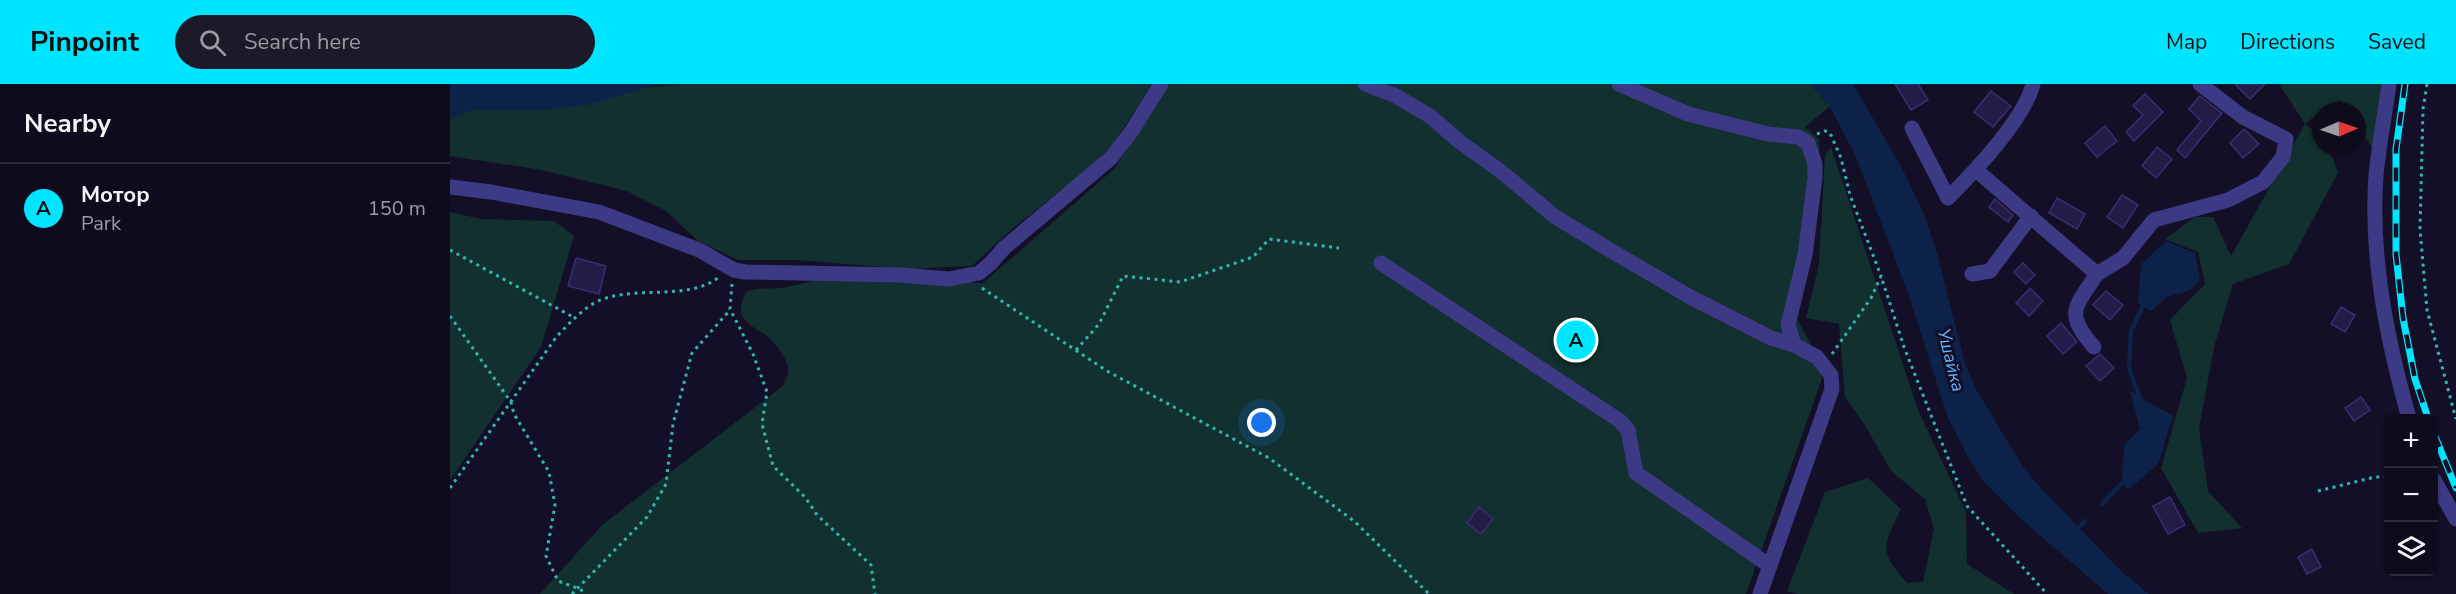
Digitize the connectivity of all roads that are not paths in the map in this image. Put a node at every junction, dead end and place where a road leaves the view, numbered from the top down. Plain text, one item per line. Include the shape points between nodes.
1 (1161, 84) edge
2 (1365, 84) edge
3 (1619, 84) edge
4 (2033, 84) edge
5 (2200, 84) edge
6 (2389, 84) edge
7 (1912, 128) dead end
8 (1976, 170) junction
9 (450, 187) edge
10 (2031, 216) junction
11 (1381, 263) dead end
12 (1972, 274) dead end
13 (2097, 274) junction
14 (1794, 345) junction
15 (2094, 347) dead end
16 (2408, 414) edge
17 (2438, 488) edge
18 (2456, 519) edge
19 (1770, 566) junction
20 (1760, 594) edge

1 - 9 street via 1111,158 979,273 966,277 729,268 699,250 599,212
2 - 14 street via 1430,116 1554,216 1692,298 1771,338
3 - 14 street via 1688,114 1768,134 1798,137 1808,143 1815,178 1805,255 1788,324
4 - 8 street via 2026,105
5 - 13 street via 2243,117 2286,139 2283,157 2263,182 2228,200 2154,220 2123,258
6 - 16 street via 2376,176 2377,251 2396,370
7 - 8 street via 1948,198
8 - 10 street
10 - 12 street via 1990,271
10 - 13 street
11 - 19 street via 1620,421 1628,430 1636,473
13 - 15 street via 2075,307 2077,326
14 - 19 street via 1825,365 1832,389
17 - 18 street
19 - 20 street

